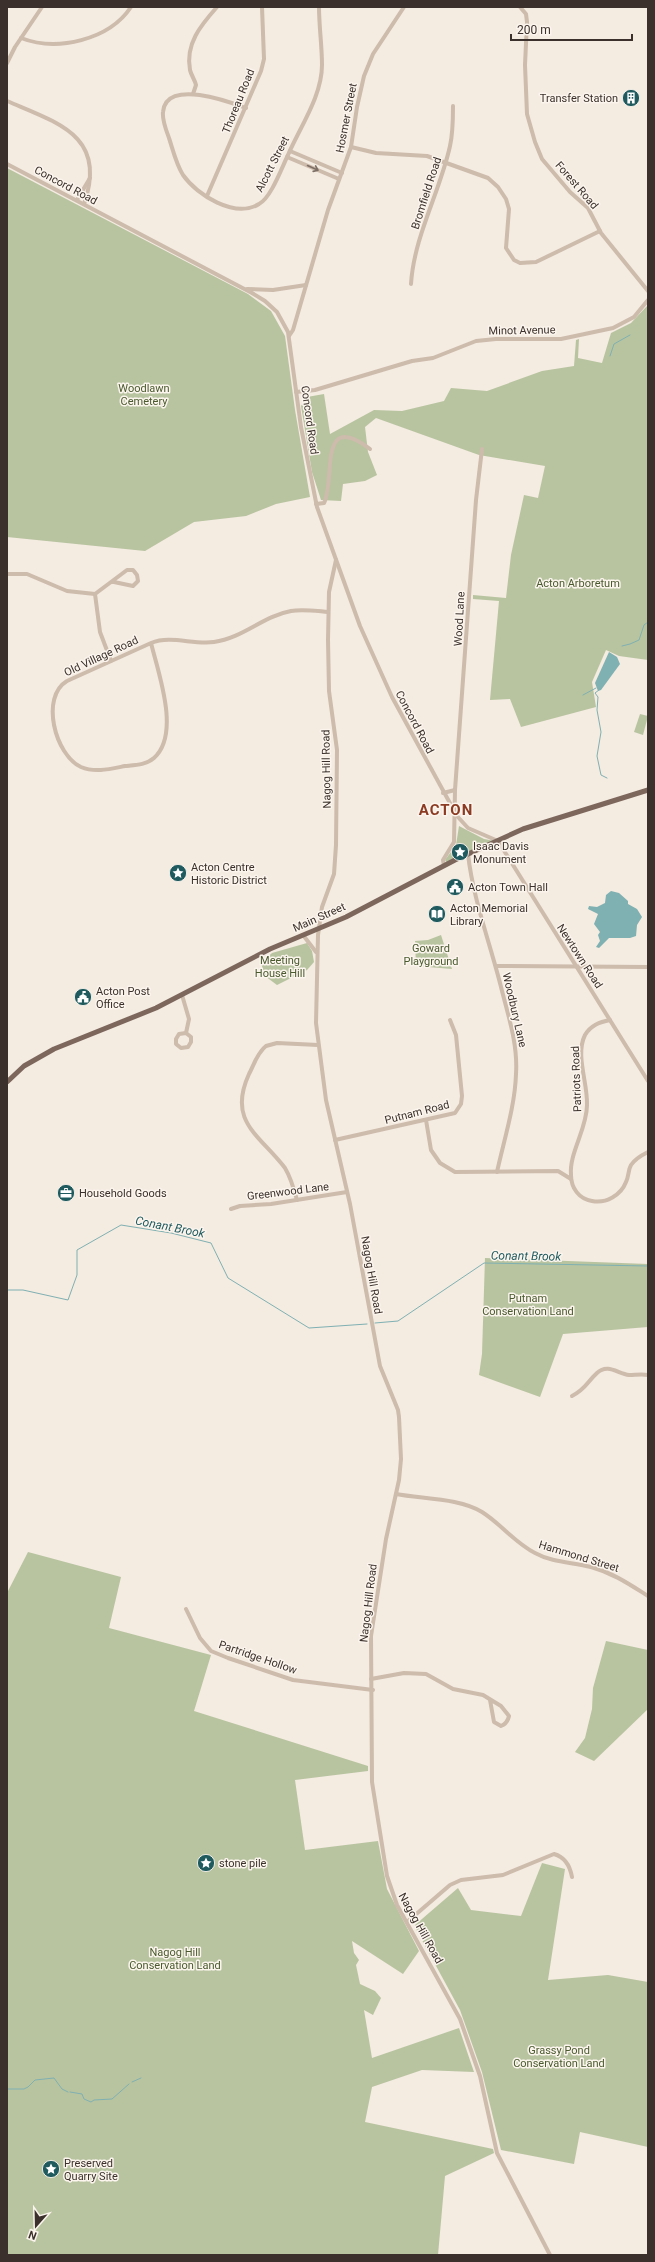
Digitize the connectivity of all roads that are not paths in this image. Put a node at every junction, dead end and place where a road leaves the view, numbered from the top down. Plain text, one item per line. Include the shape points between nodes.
1 (42, 7) edge
2 (131, 7) edge
3 (217, 7) edge
4 (262, 7) edge
5 (318, 7) edge
6 (404, 7) edge
7 (520, 7) edge
8 (21, 38) junction
9 (7, 63) edge
10 (193, 94) junction
11 (7, 101) edge
12 (453, 106) dead end
13 (246, 108) junction
14 (351, 147) junction
15 (290, 150) junction
16 (287, 157) junction
17 (446, 163) junction
18 (7, 164) edge
19 (91, 173) junction
20 (342, 173) junction
21 (339, 180) junction
22 (207, 196) junction
23 (77, 200) junction
24 (84, 204) junction
25 (600, 231) junction
26 (411, 284) dead end
27 (306, 285) junction
28 (245, 289) junction
29 (648, 291) edge
30 (648, 300) edge
31 (289, 336) junction
32 (296, 392) junction
33 (370, 449) dead end
34 (482, 449) dead end
35 (316, 504) junction
36 (336, 560) junction
37 (7, 574) edge
38 (114, 582) junction
39 (95, 594) junction
40 (328, 612) junction
41 (151, 643) junction
42 (111, 661) junction
43 (455, 790) junction
44 (648, 790) edge
45 (443, 793) junction
46 (454, 812) junction
47 (498, 841) junction
48 (468, 854) junction
49 (444, 866) junction
50 (320, 928) junction
51 (303, 935) junction
52 (317, 952) junction
53 (496, 966) junction
54 (577, 967) junction
55 (648, 967) edge
56 (182, 995) junction
57 (450, 1020) dead end
58 (610, 1020) junction
59 (186, 1033) dead end
60 (318, 1045) junction
61 (648, 1081) edge
62 (7, 1082) edge
63 (426, 1120) junction
64 (335, 1140) junction
65 (648, 1152) edge
66 (497, 1172) junction
67 (571, 1179) junction
68 (347, 1192) junction
69 (296, 1200) junction
70 (231, 1210) dead end
71 (648, 1375) edge
72 (572, 1396) dead end
73 (396, 1494) junction
74 (648, 1596) edge
75 (186, 1609) dead end
76 (372, 1679) junction
77 (373, 1690) junction
78 (490, 1700) junction
79 (572, 1877) dead end
80 (407, 1922) junction
81 (550, 2255) edge

1 - 8 street
2 - 8 street via 103,30 68,44 49,45
3 - 10 street via 198,28 193,41 190,71 196,85
4 - 13 street, Thoreau Road via 264,58
5 - 15 street, Alcott Street via 321,72 315,97
6 - 14 street, Hosmer Street via 367,67 356,107
7 - 25 street, Forest Road via 526,14 527,22 527,114 535,142 542,159 570,192 588,208
8 - 9 street
10 - 13 street, Alcott Street
10 - 22 street, Alcott Street via 181,94 169,100 163,111 164,120 179,168 189,182
11 - 19 street via 73,134 86,151
12 - 17 street, Bromfield Road via 452,134
13 - 22 street, Thoreau Road
14 - 17 street via 376,153 427,156
14 - 20 street, Hosmer Street
15 - 16 street, Alcott Street
15 - 20 street
16 -> 21 street
16 - 22 street, Alcott Street via 260,204 248,209 234,208
17 - 25 street via 488,178 501,190 509,209 506,248 514,260 520,263 536,262
17 - 26 street, Bromfield Road via 417,250
18 - 23 street, Concord Road
19 - 23 street
19 - 24 street
20 - 21 street, Hosmer Street
21 - 27 street, Hosmer Street
23 - 24 street, Concord Road
24 - 28 street, Concord Road
25 - 29 street, Forest Road via 622,262
27 - 28 street via 273,290
27 - 31 street, Hosmer Street via 293,332
28 - 31 street, Concord Road via 274,308 283,320
30 - 32 street, Minot Avenue via 634,316 621,325 608,329 561,339 476,341 433,358 412,361 315,390
31 - 32 street, Concord Road
32 - 35 street, Concord Road
33 - 35 street via 352,438 334,443 327,495 324,503
34 - 43 street, Wood Lane via 475,510
35 - 36 street, Concord Road
36 - 40 street, Nagog Hill Road via 331,575
36 - 45 street, Concord Road via 360,626 392,697
37 - 39 street via 27,574 67,591
38 - 38 street via 133,586 138,581 138,575 129,570
38 - 39 street
39 - 42 street via 100,632
40 - 41 street, Old Village Road via 291,611 274,616 234,637 215,642 171,640
40 - 50 street, Nagog Hill Road via 329,691 337,750 336,845 334,874 322,907
41 - 42 street, Old Village Road
41 - 42 street, Old Village Road via 166,711 166,730 160,750 154,758 143,764 94,771 80,767 62,750 52,704 61,685
43 - 45 street
43 - 46 street, Wood Lane
44 - 47 main road, Main Street via 523,829
45 - 46 street, Concord Road
46 - 47 street, Concord Road via 468,828
46 - 49 street, Concord Road via 454,842 443,860
47 - 48 main road, Main Street
47 - 54 street, Newtown Road
48 - 49 main road, Main Street
48 - 53 street, Woodbury Lane
49 - 50 main road, Main Street
50 - 51 main road, Main Street
50 - 52 street, Nagog Hill Road
51 - 52 street
51 - 56 main road, Main Street via 270,949
52 - 60 street, Nagog Hill Road
53 - 54 street
53 - 66 street, Woodbury Lane via 512,1032 516,1074
54 - 55 street
54 - 58 street, Newtown Road
56 - 59 street via 189,1019
56 - 62 main road, Main Street via 54,1049 24,1066
57 - 63 street, Putnam Road via 456,1035 462,1100 455,1113
58 - 61 street, Newtown Road
58 - 67 street, Patriots Road via 598,1023 590,1029 583,1041 587,1115 572,1164
60 - 64 street, Nagog Hill Road
60 - 69 street via 277,1043 266,1046 255,1061 241,1099 245,1118 261,1143 285,1169
63 - 64 street, Putnam Road
63 - 66 street via 431,1150 448,1169 461,1173
64 - 68 street, Nagog Hill Road
65 - 67 street via 632,1163 622,1189 608,1200 600,1202 582,1198 576,1192
66 - 67 street via 558,1172
68 - 69 street, Greenwood Lane
68 - 73 street, Nagog Hill Road via 380,1366 398,1410 401,1459
69 - 70 street, Greenwood Lane via 243,1205
71 - 72 street via 628,1375 613,1369 604,1369 597,1372 583,1390
73 - 74 street, Hammond Street via 471,1506 484,1513 535,1554 603,1570
73 - 76 street, Nagog Hill Road via 372,1629
75 - 77 street, Partridge Hollow via 200,1638 211,1651 293,1680
76 - 77 street, Nagog Hill Road
76 - 78 street via 420,1672 453,1689 483,1695
77 - 80 street, Nagog Hill Road via 372,1782 387,1876 397,1905
78 - 78 street via 494,1722 504,1725 510,1716 501,1706
79 - 80 street via 566,1862 560,1855 554,1854 503,1875 461,1880 450,1885
80 - 81 street, Nagog Hill Road via 460,2019 480,2076 497,2153

